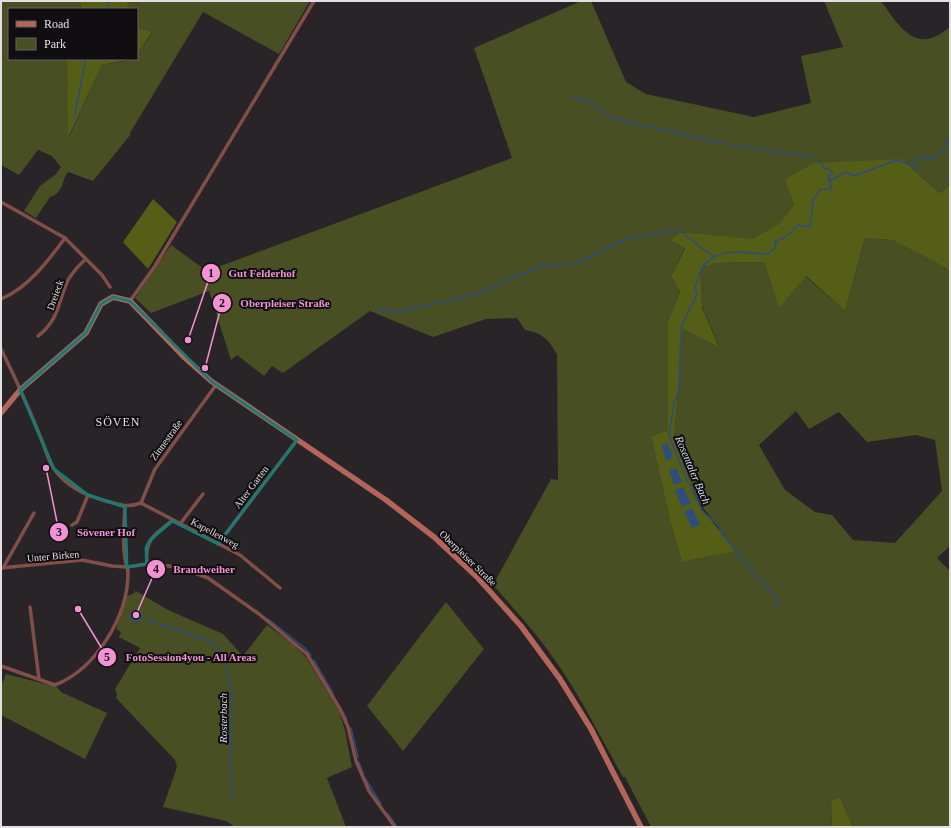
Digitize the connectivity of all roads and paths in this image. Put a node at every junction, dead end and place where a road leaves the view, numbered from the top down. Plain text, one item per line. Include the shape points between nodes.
1 (314, 1) edge
2 (1, 202) edge
3 (65, 238) junction
4 (86, 259) junction
5 (110, 287) dead end
6 (1, 299) edge
7 (130, 300) junction
8 (38, 336) dead end
9 (1, 349) edge
10 (216, 385) junction
11 (20, 390) junction
12 (1, 413) edge
13 (297, 440) junction
14 (203, 494) dead end
15 (88, 496) junction
16 (141, 503) junction
17 (125, 506) junction
18 (34, 513) dead end
19 (172, 521) junction
20 (180, 524) junction
21 (72, 525) dead end
22 (218, 544) junction
23 (147, 564) junction
24 (127, 567) junction
25 (2, 568) edge
26 (280, 588) dead end
27 (30, 607) dead end
28 (1, 666) edge
29 (39, 679) junction
30 (395, 827) edge
31 (641, 827) edge

1 - 7 street via 156,266
2 - 3 street
3 - 4 street
3 - 6 street via 45,265 10,296
4 - 5 street
4 - 8 street, Dreieck via 68,281 56,317
7 - 10 main road, Oberpleiser Straße via 185,358
7 - 11 main road via 113,297 104,301 86,333
9 - 11 street
10 - 13 main road, Oberpleiser Straße
10 - 16 street, Zinnestraße via 156,469
11 - 12 main road
11 - 15 street via 54,469 72,486
13 - 22 street, Alter Garten
13 - 31 main road, Oberpleiser Straße via 410,517 477,577 512,615 560,679 591,729
14 - 20 street, Kapellenweg
15 - 17 street
15 - 21 street via 76,522
16 - 17 street
16 - 19 street, Kapellenweg
17 - 24 street via 124,557
18 - 25 street, Unter Birken
19 - 20 street, Kapellenweg
19 - 23 street via 150,540 146,548
20 - 22 street, Kapellenweg
22 - 26 street, Kapellenweg via 240,555
23 - 24 street, Unter Birken
23 - 30 street, Unter Birken via 179,567 208,578 259,614 307,654 340,709 348,727 356,761 369,791
24 - 25 street, Unter Birken via 82,560
24 - 29 street via 119,614 109,636 94,657 66,681 55,685
27 - 29 street
28 - 29 street

